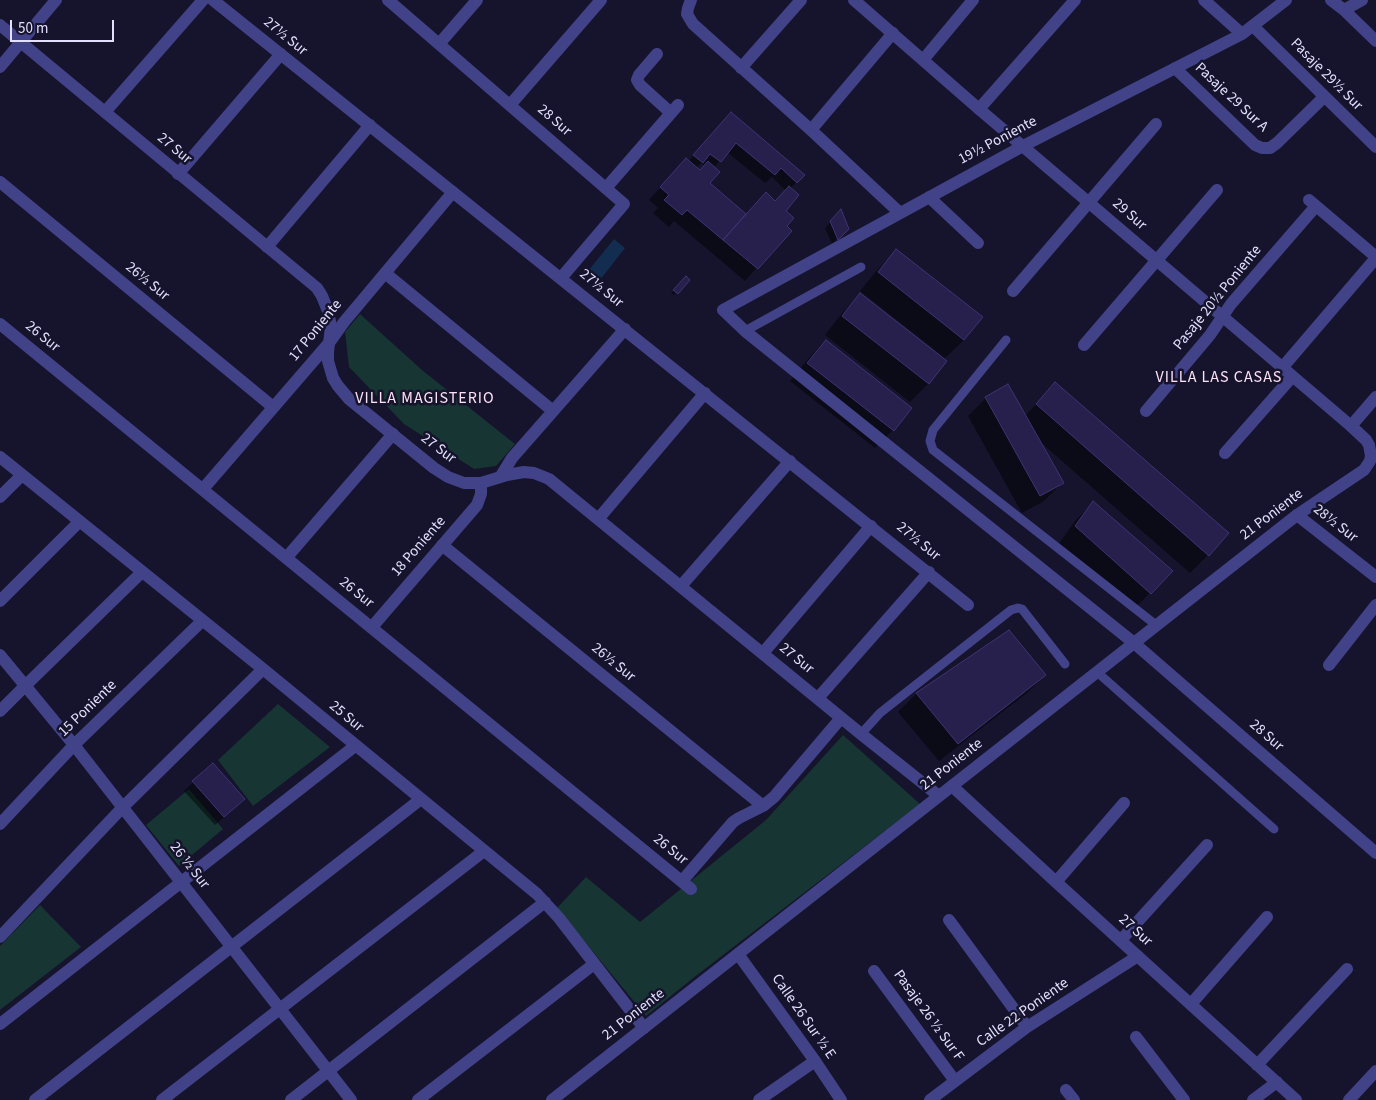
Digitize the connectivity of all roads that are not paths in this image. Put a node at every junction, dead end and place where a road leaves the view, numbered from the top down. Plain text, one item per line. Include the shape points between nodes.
1 (56, 0) edge
2 (203, 0) edge
3 (213, 0) edge
4 (388, 0) edge
5 (478, 0) edge
6 (601, 0) edge
7 (691, 0) edge
8 (801, 0) edge
9 (854, 0) edge
10 (973, 0) edge
11 (1075, 0) edge
12 (1204, 0) edge
13 (1286, 0) edge
14 (1331, 0) edge
15 (1362, 0) edge
16 (1344, 10) junction
17 (0, 25) edge
18 (1253, 26) junction
19 (893, 33) junction
20 (1242, 34) junction
21 (1376, 41) edge
22 (21, 42) junction
23 (439, 44) junction
24 (281, 54) junction
25 (657, 54) dead end
26 (923, 60) junction
27 (0, 67) edge
28 (741, 68) junction
29 (1176, 68) junction
30 (1324, 97) junction
31 (510, 105) junction
32 (979, 109) junction
33 (105, 112) junction
34 (1156, 124) dead end
35 (370, 126) junction
36 (811, 130) junction
37 (1023, 146) junction
38 (1376, 147) edge
39 (178, 174) junction
40 (0, 182) edge
41 (606, 188) junction
42 (1217, 190) dead end
43 (453, 192) junction
44 (929, 197) junction
45 (1089, 202) junction
46 (900, 213) junction
47 (978, 243) dead end
48 (267, 247) junction
49 (1376, 258) edge
50 (1156, 260) junction
51 (861, 267) dead end
52 (385, 274) junction
53 (561, 278) junction
54 (1013, 291) dead end
55 (723, 310) joint
56 (1222, 317) junction
57 (0, 324) edge
58 (625, 329) junction
59 (745, 331) junction
60 (1006, 340) dead end
61 (329, 343) junction
62 (1084, 345) dead end
63 (1287, 372) junction
64 (705, 393) junction
65 (1376, 397) edge
66 (273, 407) junction
67 (1146, 410) dead end
68 (553, 411) junction
69 (1351, 426) junction
70 (393, 434) junction
71 (1225, 453) dead end
72 (1373, 456) edge
73 (0, 457) edge
74 (790, 461) junction
75 (22, 476) junction
76 (501, 476) junction
77 (481, 483) junction
78 (203, 488) junction
79 (0, 497) edge
80 (1297, 515) junction
81 (599, 518) junction
82 (80, 522) junction
83 (871, 526) junction
84 (442, 545) junction
85 (287, 558) junction
86 (142, 572) junction
87 (929, 572) junction
88 (1376, 577) edge
89 (681, 586) junction
90 (0, 600) edge
91 (968, 605) dead end
92 (1376, 605) edge
93 (202, 620) junction
94 (1156, 625) junction
95 (372, 627) junction
96 (1134, 643) junction
97 (763, 653) junction
98 (0, 655) edge
99 (1065, 664) dead end
100 (1329, 665) dead end
101 (263, 669) junction
102 (1096, 672) junction
103 (26, 685) junction
104 (818, 698) junction
105 (0, 711) edge
106 (841, 718) junction
107 (861, 734) junction
108 (74, 745) junction
109 (355, 746) junction
110 (952, 786) junction
111 (939, 796) junction
112 (421, 799) junction
113 (1124, 803) dead end
114 (763, 806) junction
115 (123, 807) junction
116 (0, 824) edge
117 (1274, 829) dead end
118 (1207, 845) dead end
119 (484, 851) junction
120 (1376, 853) edge
121 (181, 881) junction
122 (1056, 882) junction
123 (545, 902) junction
124 (1268, 917) dead end
125 (949, 920) dead end
126 (0, 937) edge
127 (1121, 940) junction
128 (232, 946) junction
129 (738, 954) junction
130 (1138, 956) junction
131 (594, 964) junction
132 (1347, 969) dead end
133 (874, 971) dead end
134 (1191, 1004) junction
135 (280, 1009) junction
136 (0, 1024) edge
137 (1027, 1027) junction
138 (644, 1028) junction
139 (1136, 1037) dead end
140 (815, 1060) junction
141 (1257, 1065) junction
142 (328, 1071) junction
143 (1376, 1072) edge
144 (955, 1081) junction
145 (1277, 1082) junction
146 (35, 1100) edge
147 (162, 1100) edge
148 (291, 1100) edge
149 (351, 1100) edge
150 (418, 1100) edge
151 (552, 1100) edge
152 (760, 1100) edge
153 (841, 1100) edge
154 (930, 1100) edge
155 (1184, 1100) edge
156 (1253, 1100) edge
157 (1296, 1100) edge
158 (1349, 1100) edge

1 - 22 street
2 - 33 street
3 - 24 street, 27½ Sur
4 - 23 street, 28 Sur
5 - 23 street
6 - 31 street
7 - 28 street via 687,14 693,24
8 - 28 street
9 - 19 street, 29 Sur
10 - 26 street
11 - 32 street
12 - 20 street
13 - 18 street, 19½ Poniente
14 - 16 street
15 - 16 street
16 - 21 street
17 - 22 street, 27 Sur
18 - 20 street, 19½ Poniente
18 - 30 street, Pasaje 29½ Sur
19 - 26 street, 29 Sur
19 - 36 street
20 - 29 street, 19½ Poniente
22 - 27 street
22 - 33 street, 27 Sur
23 - 31 street, 28 Sur
24 - 35 street, 27½ Sur
24 - 39 street
25 - 41 street via 637,80 675,109
26 - 32 street, 29 Sur
28 - 36 street
29 - 30 street, Pasaje 29 Sur A via 1255,145 1266,148 1277,143
29 - 37 street, 19½ Poniente
30 - 38 street, Pasaje 29½ Sur
31 - 41 street, 28 Sur
32 - 37 street, 29 Sur
33 - 39 street, 27 Sur
34 - 45 street
35 - 43 street, 27½ Sur
35 - 48 street
36 - 46 street
37 - 44 street, 19½ Poniente
37 - 45 street, 29 Sur
39 - 48 street, 27 Sur
40 - 66 street, 26½ Sur
41 - 53 street, 28 Sur via 624,204
42 - 50 street
43 - 52 street, 17 Poniente
43 - 53 street, 27½ Sur
44 - 46 street, 19½ Poniente
44 - 47 street
45 - 50 street, 29 Sur
45 - 54 street
46 - 55 street, 19½ Poniente
48 - 61 street, 27 Sur via 322,296 330,319
49 - 56 street, Pasaje 20½ Poniente via 1313,203
49 - 63 street
50 - 56 street, 29 Sur
50 - 62 street
51 - 59 lane
52 - 61 street, 17 Poniente
52 - 68 street
53 - 58 street, 27½ Sur
55 - 59 street, 28 Sur
56 - 63 street, 29 Sur
56 - 67 street, Pasaje 20½ Poniente
57 - 78 street, 26 Sur
58 - 64 street, 27½ Sur
58 - 68 street
59 - 96 street, 28 Sur
60 - 94 lane via 933,430 930,440 933,450
61 - 66 street, 17 Poniente
61 - 70 street, 27 Sur via 328,361 338,386 349,399
63 - 69 street, 29 Sur
63 - 71 street
64 - 74 street, 27½ Sur
64 - 81 street
65 - 69 street
66 - 78 street, 17 Poniente
68 - 76 street via 512,458
69 - 72 street, 29 Sur via 1366,440
70 - 77 street, 27 Sur via 441,474 464,483
70 - 85 street
72 - 80 street, 21 Poniente via 1364,470
73 - 75 street, 25 Sur
74 - 83 street, 27½ Sur
74 - 89 street
75 - 79 street
75 - 82 street, 25 Sur
76 - 77 street, 27 Sur
76 - 81 street, 27 Sur via 524,472 542,475
77 - 84 street, 18 Poniente via 476,505
78 - 85 street, 26 Sur
80 - 88 street, 28½ Sur
80 - 94 street, 21 Poniente
81 - 89 street, 27 Sur
82 - 86 street, 25 Sur
82 - 90 street
83 - 87 street, 27½ Sur
83 - 97 street
84 - 95 street, 18 Poniente
84 - 114 street, 26½ Sur
85 - 95 street, 26 Sur
86 - 93 street, 25 Sur
86 - 103 street
87 - 91 street, 27½ Sur
87 - 104 street
89 - 97 street, 27 Sur
92 - 100 street
93 - 101 street, 25 Sur
93 - 108 street, 15 Poniente
94 - 96 street, 21 Poniente
95 - 114 street, 26 Sur via 687,885 733,822
96 - 102 street, 21 Poniente
96 - 120 street, 28 Sur
97 - 104 street, 27 Sur
98 - 103 street, 26 ½ Sur
99 - 107 lane via 1022,609 1011,610 880,713
101 - 109 street, 25 Sur
101 - 115 street
102 - 110 street, 21 Poniente
102 - 117 lane
103 - 105 street
103 - 108 street, 26 ½ Sur
104 - 106 street, 27 Sur
106 - 107 street, 27 Sur
106 - 114 street
107 - 111 street, 27 Sur
108 - 115 street, 26 ½ Sur
108 - 116 street, 15 Poniente
109 - 112 street, 25 Sur
109 - 121 street
110 - 111 street, 21 Poniente
110 - 122 street, 27 Sur
111 - 129 street, 21 Poniente
112 - 119 street, 25 Sur
112 - 128 street
113 - 122 street
115 - 121 street, 26 ½ Sur
115 - 126 street
118 - 127 street
119 - 123 street, 25 Sur
119 - 135 street
121 - 128 street, 26 ½ Sur
121 - 136 street
122 - 127 street, 27 Sur
123 - 131 street, 25 Sur
123 - 142 street
124 - 134 street
125 - 137 street
127 - 130 street, 27 Sur
128 - 135 street, 26 ½ Sur
128 - 146 street
129 - 138 street, 21 Poniente
129 - 140 street, Calle 26 Sur ½ E
130 - 134 street, 27 Sur
130 - 137 street, Calle 22 Poniente
131 - 138 street, 25 Sur
131 - 150 street
132 - 141 street
133 - 144 street, Pasaje 26 ½ Sur F
134 - 141 street, 27 Sur
135 - 142 street, 26 ½ Sur
135 - 147 street
137 - 144 street, Calle 22 Poniente
138 - 151 street, 21 Poniente
139 - 155 street
140 - 152 street
140 - 153 street, Calle 26 Sur ½ E
141 - 145 street, 27 Sur
142 - 148 street
142 - 149 street, 26 ½ Sur
143 - 158 street
144 - 154 street, Calle 22 Poniente
145 - 156 street
145 - 157 street, 27 Sur

